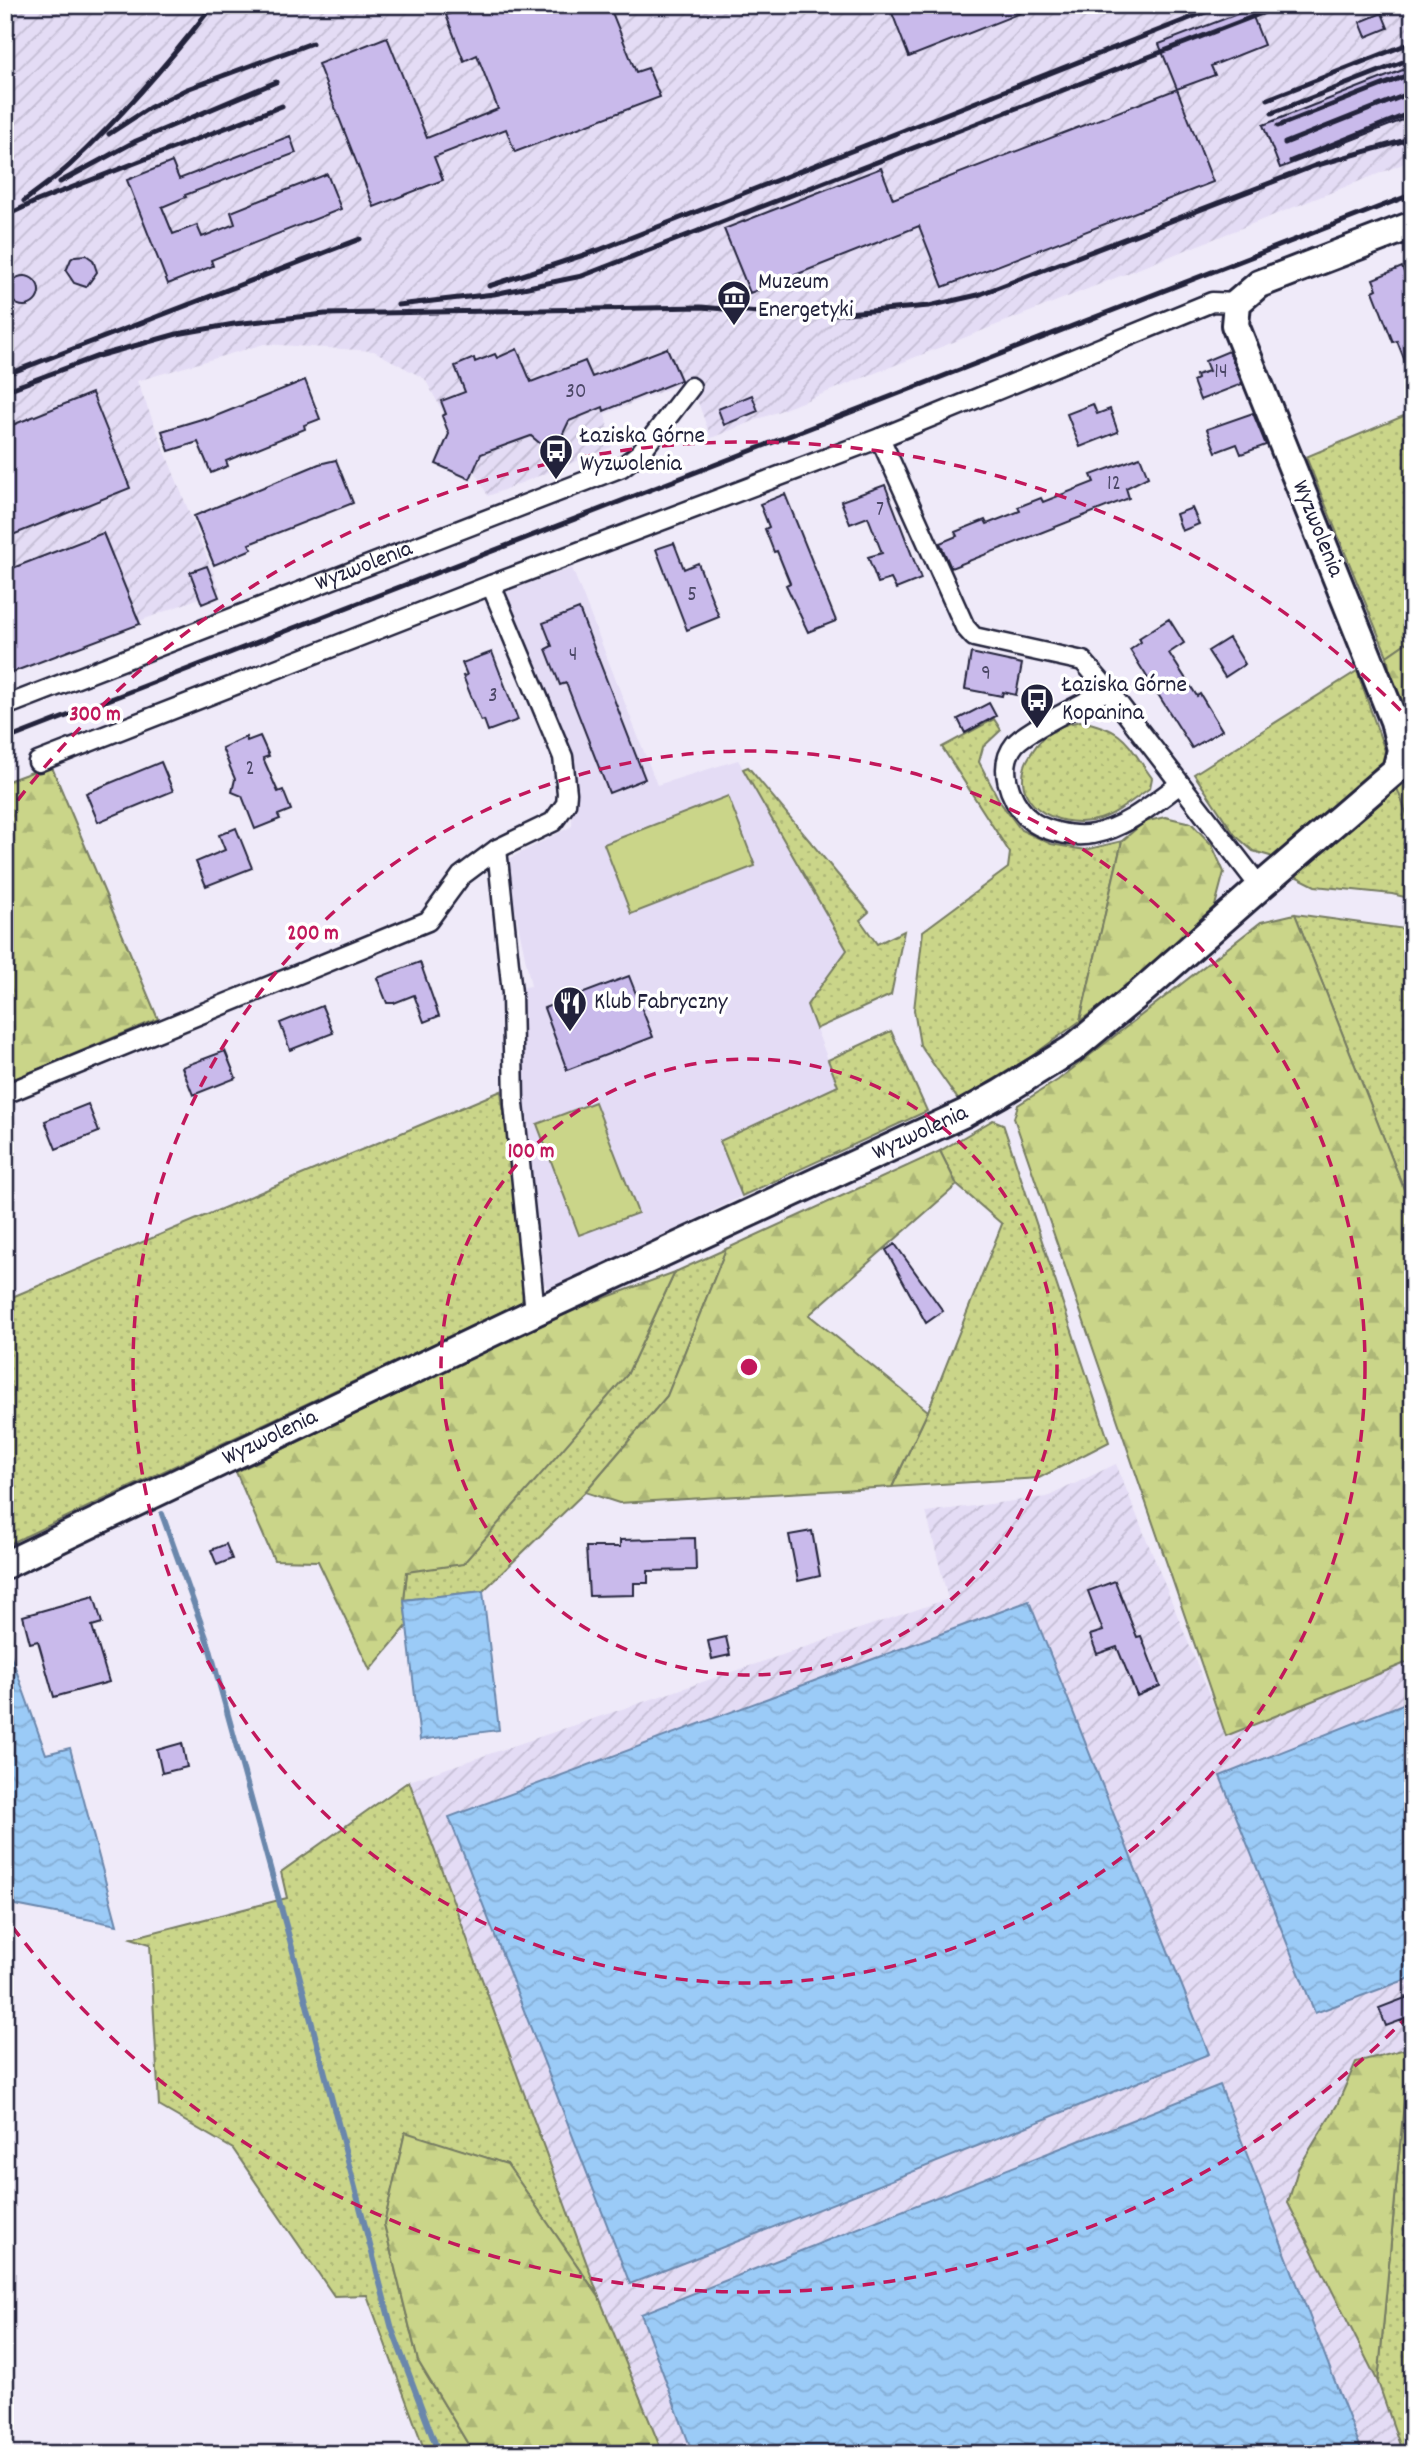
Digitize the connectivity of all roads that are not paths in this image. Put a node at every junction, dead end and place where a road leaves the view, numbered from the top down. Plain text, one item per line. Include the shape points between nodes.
1 (1413, 225) edge
2 (1237, 303) junction
3 (691, 387) dead end
4 (880, 438) junction
5 (491, 585) junction
6 (1108, 690) junction
7 (5, 706) edge
8 (38, 762) dead end
9 (1180, 783) junction
10 (497, 849) junction
11 (1260, 887) junction
12 (5, 1094) edge
13 (535, 1312) junction
14 (5, 1565) edge

1 - 2 street via 1259,284
2 - 4 street via 1212,302
2 - 11 street, Wyzwolenia via 1235,325 1394,721 1401,750 1396,771
3 - 7 street, Wyzwolenia via 640,453 622,467
4 - 5 street
4 - 6 street via 965,628 974,637 1083,661
5 - 8 street
5 - 10 street via 563,757 567,793 566,804 553,822
6 - 9 street
6 - 9 street via 1016,744 1004,764 1009,789 1028,818 1058,834 1091,835 1121,826
9 - 11 street
10 - 12 street via 461,876 428,921
10 - 13 street via 512,993 514,1104
11 - 13 street, Wyzwolenia via 1072,1049 1001,1094
13 - 14 street, Wyzwolenia

